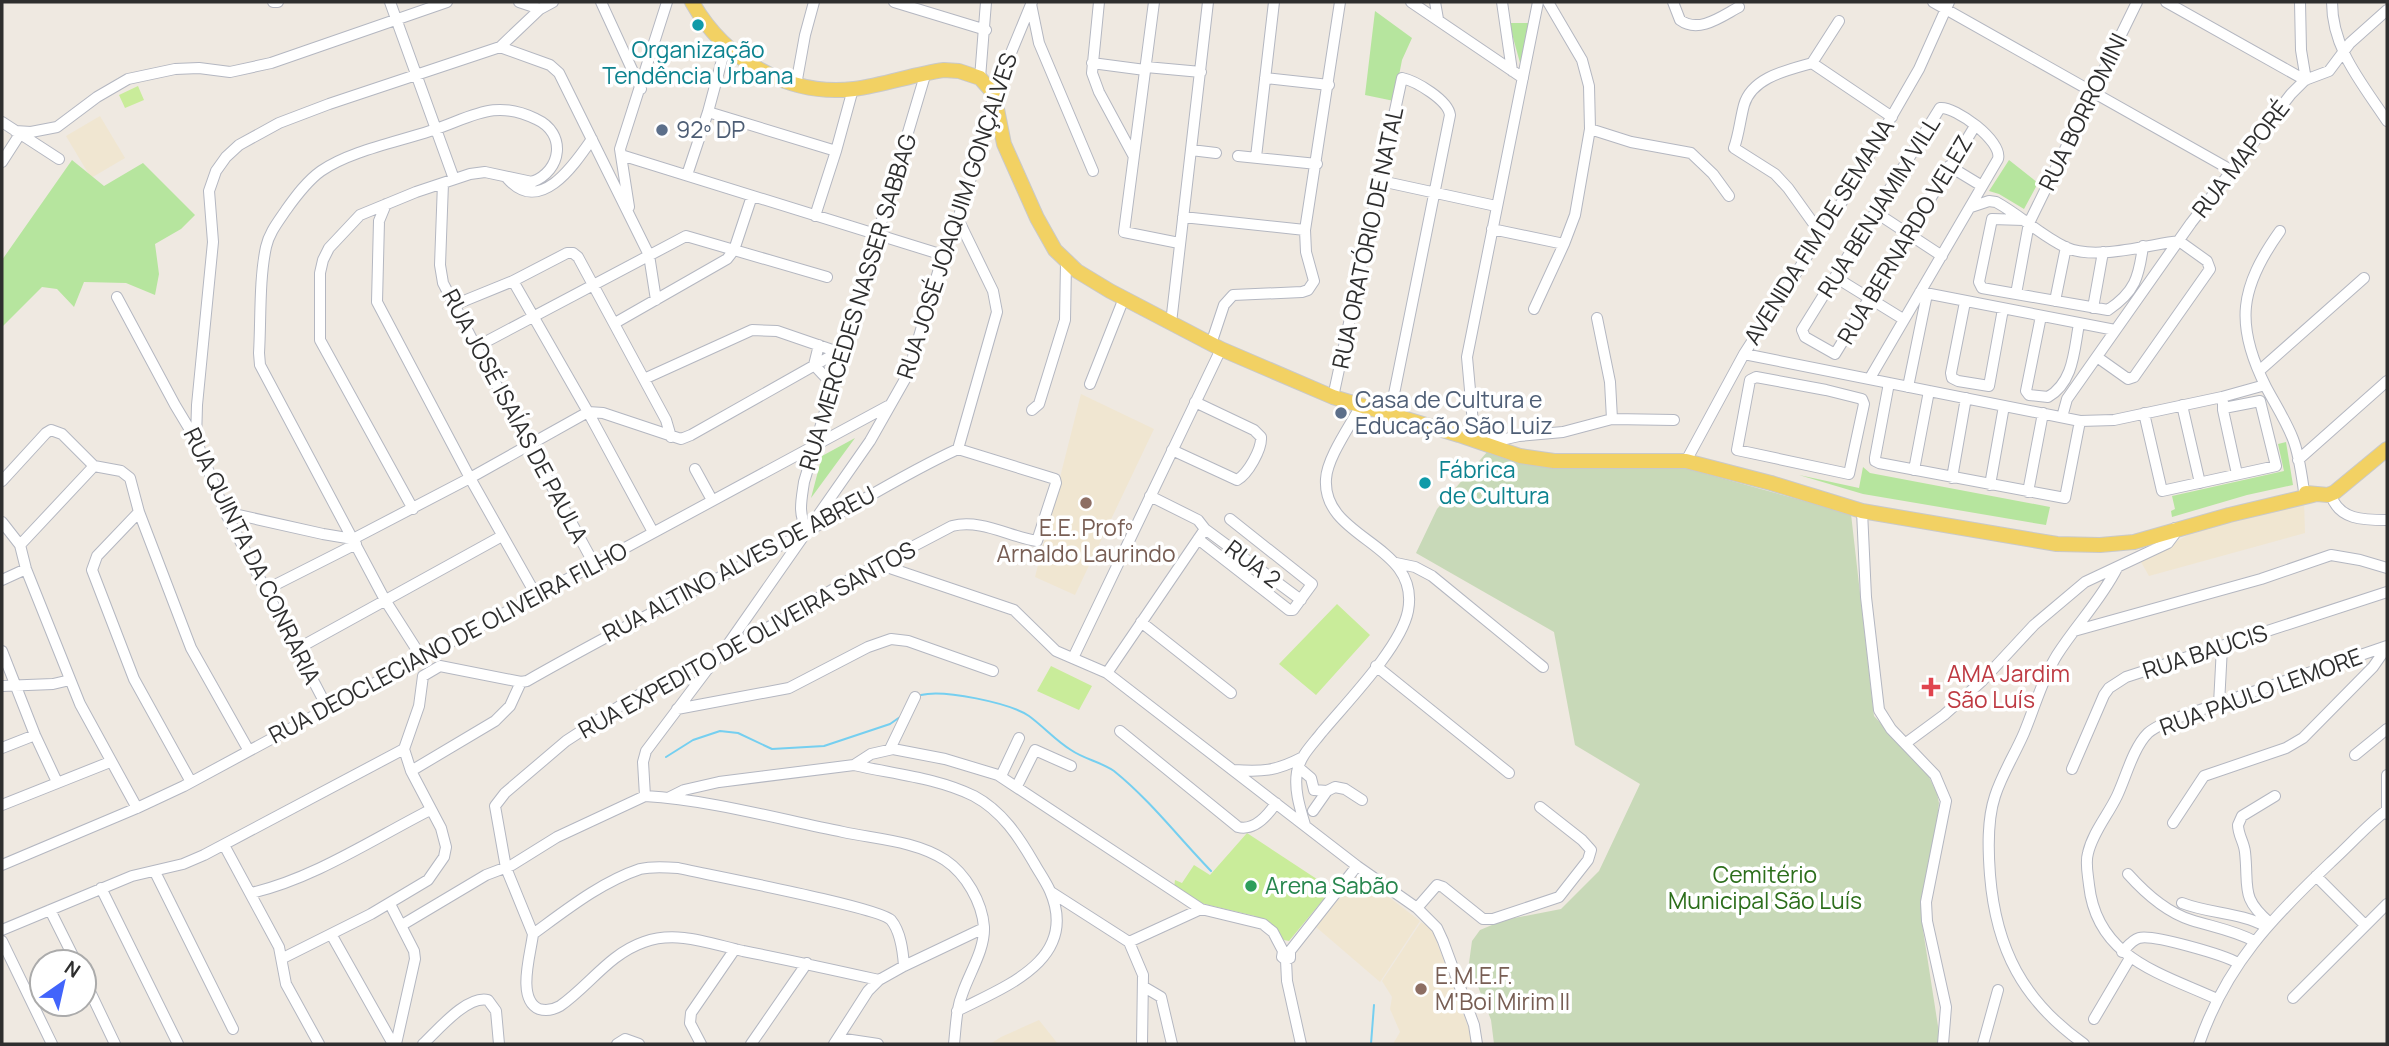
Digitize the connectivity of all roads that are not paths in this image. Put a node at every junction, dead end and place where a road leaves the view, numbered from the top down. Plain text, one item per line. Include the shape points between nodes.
1 (390, 2) edge
2 (446, 2) edge
3 (519, 2) edge
4 (553, 2) edge
5 (601, 2) edge
6 (667, 2) edge
7 (692, 2) edge
8 (814, 2) edge
9 (894, 2) edge
10 (986, 2) edge
11 (1099, 2) edge
12 (1154, 2) edge
13 (1208, 2) edge
14 (1274, 2) edge
15 (1340, 2) edge
16 (1411, 2) edge
17 (1435, 2) edge
18 (1502, 2) edge
19 (1538, 2) edge
20 (1548, 2) edge
21 (1674, 2) edge
22 (1933, 2) edge
23 (2137, 2) edge
24 (2166, 2) edge
25 (2300, 2) edge
26 (2332, 2) edge
27 (1031, 3) edge
28 (1947, 5) edge
29 (1739, 7) dead end
30 (540, 9) junction
31 (2387, 10) edge
32 (1438, 19) junction
33 (396, 20) junction
34 (1839, 21) dead end
35 (986, 30) junction
36 (726, 45) junction
37 (500, 47) junction
38 (2342, 51) junction
39 (1092, 63) junction
40 (1812, 63) junction
41 (1146, 68) junction
42 (1512, 71) junction
43 (926, 72) junction
44 (1201, 72) junction
45 (416, 74) junction
46 (980, 78) junction
47 (1265, 78) junction
48 (1523, 78) junction
49 (2306, 80) junction
50 (796, 85) junction
51 (1329, 85) junction
52 (640, 89) junction
53 (853, 89) junction
54 (2092, 91) junction
55 (994, 94) junction
56 (708, 112) junction
57 (1892, 117) junction
58 (2387, 121) edge
59 (2, 122) edge
60 (1975, 126) junction
61 (57, 127) junction
62 (436, 129) junction
63 (1590, 129) junction
64 (18, 132) junction
65 (592, 139) junction
66 (1191, 150) junction
67 (836, 151) junction
68 (48, 152) junction
69 (1216, 153) dead end
70 (621, 155) junction
71 (1133, 155) junction
72 (1238, 156) dead end
73 (1256, 157) junction
74 (59, 159) dead end
75 (2, 162) edge
76 (1317, 164) junction
77 (1949, 166) junction
78 (2231, 170) junction
79 (1093, 171) dead end
80 (505, 176) junction
81 (687, 176) junction
82 (449, 181) junction
83 (1381, 181) junction
84 (1982, 186) junction
85 (1435, 191) junction
86 (1729, 196) dead end
87 (752, 197) junction
88 (386, 204) junction
89 (1496, 206) junction
90 (1971, 207) junction
91 (1875, 212) junction
92 (360, 215) junction
93 (815, 216) junction
94 (631, 217) junction
95 (1183, 217) junction
96 (958, 219) junction
97 (379, 221) junction
98 (2027, 222) junction
99 (1492, 229) junction
100 (1305, 230) junction
101 (2280, 231) dead end
102 (1821, 234) junction
103 (1908, 234) junction
104 (878, 236) junction
105 (2179, 241) junction
106 (1179, 243) junction
107 (1564, 244) junction
108 (2143, 246) junction
109 (2066, 247) junction
110 (734, 250) junction
111 (2103, 252) junction
112 (649, 255) junction
113 (943, 255) junction
114 (1942, 256) junction
115 (1066, 262) junction
116 (827, 277) dead end
117 (1835, 277) junction
118 (2364, 278) dead end
119 (513, 281) junction
120 (594, 284) junction
121 (1923, 293) junction
122 (2016, 294) junction
123 (117, 298) dead end
124 (1124, 298) junction
125 (1869, 298) junction
126 (656, 300) junction
127 (2054, 301) junction
128 (1965, 302) junction
129 (454, 305) junction
130 (2093, 308) junction
131 (1534, 309) dead end
132 (2003, 309) junction
133 (2041, 316) junction
134 (535, 317) junction
135 (1597, 318) dead end
136 (1903, 319) junction
137 (615, 323) junction
138 (1171, 323) junction
139 (2079, 324) junction
140 (2115, 330) junction
141 (819, 345) junction
142 (1216, 346) junction
143 (476, 347) junction
144 (840, 353) junction
145 (1744, 354) junction
146 (1835, 354) joint
147 (2097, 357) junction
148 (814, 365) junction
149 (2259, 371) junction
150 (1751, 378) joint
151 (1870, 378) junction
152 (644, 379) junction
153 (2387, 381) edge
154 (1889, 383) junction
155 (832, 384) junction
156 (1090, 384) dead end
157 (2264, 384) junction
158 (1908, 387) junction
159 (1928, 391) junction
160 (1333, 397) junction
161 (1966, 398) junction
162 (1195, 402) junction
163 (2223, 402) junction
164 (175, 405) junction
165 (197, 405) junction
166 (2182, 405) junction
167 (888, 406) junction
168 (2004, 406) junction
169 (1360, 407) junction
170 (1032, 410) dead end
171 (588, 412) junction
172 (2042, 413) junction
173 (2144, 413) junction
174 (1390, 414) junction
175 (2062, 416) junction
176 (1612, 419) junction
177 (1674, 420) dead end
178 (2080, 421) junction
179 (1473, 423) junction
180 (1459, 435) junction
181 (671, 437) junction
182 (197, 440) junction
183 (530, 444) junction
184 (1483, 444) junction
185 (815, 445) junction
186 (958, 449) junction
187 (2387, 449) edge
188 (1172, 450) junction
189 (2298, 460) junction
190 (1685, 461) junction
191 (94, 466) junction
192 (695, 469) dead end
193 (1914, 470) junction
194 (2237, 474) junction
195 (470, 478) junction
196 (1952, 478) junction
197 (2, 481) edge
198 (2200, 483) junction
199 (1990, 485) junction
200 (2028, 492) junction
201 (2316, 495) junction
202 (1150, 496) junction
203 (712, 500) junction
204 (413, 509) junction
205 (139, 512) junction
206 (225, 512) junction
207 (1861, 512) junction
208 (1230, 519) dead end
209 (2387, 520) edge
210 (2, 522) edge
211 (2175, 528) junction
212 (1205, 529) junction
213 (807, 531) junction
214 (653, 532) junction
215 (502, 536) junction
216 (1198, 540) junction
217 (354, 541) junction
218 (20, 545) junction
219 (1396, 563) junction
220 (594, 564) junction
221 (881, 565) junction
222 (2117, 568) junction
223 (2387, 568) edge
224 (26, 569) junction
225 (2, 580) edge
226 (265, 590) junction
227 (2387, 592) edge
228 (536, 595) junction
229 (385, 600) junction
230 (1301, 600) junction
231 (1141, 622) junction
232 (2074, 631) junction
233 (2387, 646) edge
234 (2222, 647) junction
235 (297, 649) junction
236 (724, 650) junction
237 (2, 651) edge
238 (427, 655) junction
239 (1073, 658) junction
240 (440, 666) junction
241 (1376, 666) junction
242 (407, 667) junction
243 (1544, 667) dead end
244 (993, 671) dead end
245 (1107, 673) junction
246 (423, 676) junction
247 (71, 680) junction
248 (521, 682) junction
249 (16, 685) junction
250 (2, 686) edge
251 (1231, 692) dead end
252 (915, 697) dead end
253 (2219, 704) junction
254 (327, 707) junction
255 (677, 709) junction
256 (2387, 729) edge
257 (1120, 731) dead end
258 (35, 735) junction
259 (1019, 738) dead end
260 (1906, 743) junction
261 (2, 748) edge
262 (404, 749) junction
263 (890, 749) junction
264 (249, 751) junction
265 (2355, 755) dead end
266 (110, 762) junction
267 (1300, 762) junction
268 (855, 765) junction
269 (1071, 765) dead end
270 (2072, 769) dead end
271 (1234, 770) junction
272 (411, 771) junction
273 (1509, 773) dead end
274 (2387, 775) edge
275 (1001, 776) junction
276 (57, 782) junction
277 (191, 782) junction
278 (1017, 786) junction
279 (1327, 791) junction
280 (645, 796) junction
281 (2276, 796) dead end
282 (670, 797) junction
283 (1362, 800) dead end
284 (1276, 803) junction
285 (2, 805) edge
286 (1540, 807) dead end
287 (137, 808) junction
288 (430, 810) junction
289 (1313, 811) dead end
290 (2387, 812) edge
291 (2173, 823) dead end
292 (1305, 825) junction
293 (223, 845) junction
294 (2, 865) edge
295 (1357, 866) junction
296 (506, 868) junction
297 (155, 872) junction
298 (2128, 874) dead end
299 (2316, 876) junction
300 (102, 888) junction
301 (1051, 892) junction
302 (251, 893) junction
303 (2182, 903) dead end
304 (390, 904) junction
305 (2387, 904) edge
306 (1417, 908) junction
307 (1201, 909) junction
308 (50, 910) junction
309 (401, 925) junction
310 (2269, 925) junction
311 (2365, 925) junction
312 (984, 928) junction
313 (2, 930) edge
314 (331, 934) junction
315 (533, 934) junction
316 (2, 941) edge
317 (2254, 941) junction
318 (1129, 942) junction
319 (69, 948) edge
320 (735, 949) junction
321 (1286, 954) junction
322 (2126, 955) junction
323 (283, 958) junction
324 (2238, 963) junction
325 (807, 964) junction
326 (904, 966) junction
327 (879, 980) junction
328 (1144, 987) junction
329 (1998, 990) dead end
330 (2293, 998) dead end
331 (2217, 999) junction
332 (98, 1007) edge
333 (957, 1011) junction
334 (2094, 1019) dead end
335 (233, 1029) dead end
336 (836, 1041) edge
337 (52, 1044) edge
338 (116, 1044) edge
339 (178, 1044) edge
340 (319, 1044) edge
341 (394, 1044) edge
342 (423, 1044) edge
343 (499, 1044) edge
344 (617, 1044) edge
345 (639, 1044) edge
346 (701, 1044) edge
347 (751, 1044) edge
348 (878, 1044) edge
349 (954, 1044) edge
350 (1142, 1044) edge
351 (1172, 1044) edge
352 (1301, 1044) edge
353 (1477, 1044) edge
354 (1943, 1044) edge
355 (1983, 1044) edge
356 (2084, 1044) edge
357 (2199, 1044) edge

1 - 33 street
2 - 33 street
3 - 30 street
4 - 30 street
5 - 52 street
6 - 52 street
7 - 36 main road
8 - 50 street
9 - 35 street
10 - 35 street
11 - 39 street
12 - 41 street
13 - 44 street
14 - 47 street
15 - 51 street
16 - 32 street
17 - 32 street
18 - 42 street
19 - 48 street
20 - 63 street via 1582,60
21 - 29 street via 1680,20 1690,25 1712,21
22 - 28 street
23 - 54 street, RUA BORROMINI
24 - 49 street
25 - 49 street, RUA MAPORÉ
26 - 38 street
27 - 55 street, RUA JOSÉ JOAQUIM GONÇALVES
27 - 79 street via 1039,43
28 - 54 street
28 - 57 street, AVENIDA FIM DE SEMANA
30 - 37 street
31 - 38 street
32 - 42 street
33 - 45 street
33 - 61 street via 253,68 230,72 175,66 128,79
34 - 40 street
35 - 46 street
36 - 50 main road via 758,69
36 - 56 street
37 - 45 street
37 - 65 street via 555,68
38 - 49 street via 2329,71
38 - 58 street
39 - 41 street
39 - 71 street via 1095,83
40 - 57 street
40 - 102 street via 1776,74 1754,88 1744,106 1734,148 1775,174
41 - 44 street
41 - 71 street
42 - 48 street
43 - 46 main road via 958,71
43 - 53 main road
43 - 104 street, RUA MERCEDES NASSER SABBAG
44 - 66 street
45 - 62 street
45 - 165 street via 279,123 239,145 221,164 209,191 213,242
46 - 55 main road
47 - 51 street
47 - 73 street
48 - 89 street
49 - 78 street, RUA MAPORÉ
50 - 53 main road
51 - 76 street
52 - 70 street
53 - 67 street
54 - 78 street
54 - 98 street, RUA BORROMINI
55 - 96 street, RUA JOSÉ JOAQUIM GONÇALVES
55 - 115 main road via 1004,144 1016,174 1055,250
56 - 67 street
56 - 81 street
57 - 102 street, AVENIDA FIM DE SEMANA
59 - 64 street
60 - 77 street, RUA BERNARDO VELEZ
60 - 84 street, RUA BENJAMIM VILL via 1992,139 2000,153
60 - 91 street, RUA BENJAMIM VILL via 1941,106
61 - 64 street
61 - 68 street
62 - 80 street via 491,109 520,113 547,126 558,145 558,155 547,174 532,182
62 - 82 street
62 - 217 street via 336,162 320,172 292,201 274,228 265,254 260,365
63 - 86 street via 1691,153
63 - 107 street via 1579,199
64 - 68 street
64 - 75 street
65 - 80 street via 570,169 547,188 520,189
65 - 94 street
66 - 69 street
66 - 95 street
67 - 93 street
68 - 74 street
70 - 81 street
70 - 94 street
71 - 106 street via 1124,232
72 - 73 street
73 - 76 street
76 - 100 street
77 - 84 street, RUA BENJAMIM VILL
77 - 103 street, RUA BERNARDO VELEZ
78 - 105 street, RUA MAPORÉ
80 - 82 street via 485,172
81 - 87 street
82 - 88 street
82 - 129 street, RUA JOSÉ ISAÍAS DE PAULA via 440,265
83 - 85 street
83 - 85 street, RUA ORATÓRIO DE NATAL via 1402,78 1418,83 1449,109
83 - 160 street, RUA ORATÓRIO DE NATAL
84 - 90 street
85 - 89 street
85 - 174 street
87 - 93 street
87 - 110 street
88 - 92 street
88 - 97 street
89 - 99 street
90 - 98 street via 1996,202
90 - 114 street
91 - 103 street
91 - 117 street, RUA BENJAMIM VILL
92 - 97 street
92 - 204 street via 323,260 320,340
93 - 104 street
94 - 112 street
95 - 100 street
95 - 106 street
96 - 113 street, RUA JOSÉ JOAQUIM GONÇALVES
96 - 186 street via 993,290 997,312
97 - 195 street via 377,302
98 - 109 street
98 - 122 street, RUA BORROMINI
98 - 122 street via 1992,219 1979,282 1983,288
99 - 107 street
99 - 179 street via 1467,357
100 - 142 street via 1312,286 1302,292 1233,295 1224,305
101 - 149 street via 2254,273 2245,313 2246,336
102 - 145 street, AVENIDA FIM DE SEMANA
103 - 114 street
103 - 125 street, RUA BERNARDO VELEZ
104 - 113 street
104 - 144 street, RUA MERCEDES NASSER SABBAG
105 - 108 street
105 - 140 street, RUA MAPORÉ
105 - 147 street via 2207,261 2210,269 2134,377 2129,379
106 - 138 street
107 - 131 street
108 - 111 street
108 - 130 street via 2133,287 2110,310
109 - 111 street
109 - 127 street
110 - 112 street via 686,236
110 - 116 street
110 - 126 street via 727,259
111 - 130 street
112 - 120 street
112 - 126 street
113 - 167 street, RUA JOSÉ JOAQUIM GONÇALVES via 908,374
114 - 121 street
115 - 124 main road
115 - 170 street via 1065,320 1039,404
117 - 125 street
117 - 146 street, RUA BENJAMIM VILL via 1802,333
118 - 149 street
119 - 120 street via 570,252
119 - 129 street
119 - 134 street
120 - 134 street
120 - 137 street
121 - 128 street
121 - 136 street
121 - 158 street
122 - 127 street
123 - 164 street, RUA QUINTA DA CONRARIA
124 - 138 main road
124 - 156 street
125 - 136 street
125 - 146 street, RUA BERNARDO VELEZ
126 - 137 street
127 - 130 street
128 - 132 street
128 - 132 street via 1951,376 1988,387
129 - 143 street, RUA JOSÉ ISAÍAS DE PAULA
132 - 133 street
133 - 139 street
133 - 139 street via 2026,391 2029,395 2048,397 2065,382
134 - 143 street
134 - 171 street
135 - 176 street
136 - 151 street
137 - 152 street
138 - 142 main road
139 - 140 street
140 - 147 street, RUA MAPORÉ
141 - 144 street
141 - 148 street
141 - 152 street via 777,331 752,330
142 - 160 main road
142 - 162 street
143 - 183 street, RUA JOSÉ ISAÍAS DE PAULA
144 - 148 street
144 - 155 street, RUA MERCEDES NASSER SABBAG
145 - 151 street
145 - 190 street, AVENIDA FIM DE SEMANA
147 - 175 street, RUA MAPORÉ via 2067,399
148 - 155 street
148 - 181 street via 691,435
149 - 157 street
150 - 150 street via 1737,450 1847,474 1851,471 1864,404 1860,398
151 - 154 street
152 - 181 street
153 - 189 street
154 - 158 street
154 - 193 street via 1874,460
155 - 185 street, RUA MERCEDES NASSER SABBAG
157 - 163 street
157 - 189 street via 2292,438
158 - 159 street
159 - 161 street
159 - 193 street
160 - 169 main road
161 - 168 street
161 - 196 street
162 - 188 street
162 - 188 street via 1254,430 1261,445 1237,480
163 - 166 street
163 - 194 street
163 - 194 street via 2260,401 2276,466
164 - 165 street, RUA QUINTA DA CONRARIA
164 - 182 street, RUA QUINTA DA CONRARIA
165 - 182 street
166 - 173 street
166 - 198 street
167 - 185 street, RUA DEOCLECIANO DE OLIVEIRA FILHO
167 - 213 street, RUA JOSÉ JOAQUIM GONÇALVES via 870,441
168 - 172 street
168 - 199 street
169 - 174 main road
169 - 219 street via 1329,465 1327,492 1346,523
171 - 181 street
171 - 183 street
171 - 214 street
172 - 175 street
172 - 200 street
173 - 178 street
173 - 198 street via 2162,491
174 - 180 main road
175 - 178 street
176 - 177 street
176 - 179 street via 1563,432 1501,440
178 - 200 street via 2066,497
179 - 180 street
179 - 184 street
180 - 184 main road
182 - 206 street, RUA QUINTA DA CONRARIA
183 - 195 street
183 - 220 street, RUA JOSÉ ISAÍAS DE PAULA
184 - 190 main road via 1538,460
185 - 203 street, RUA DEOCLECIANO DE OLIVEIRA FILHO
185 - 213 street, RUA MERCEDES NASSER SABBAG via 800,509
186 - 213 street, RUA ALTINO ALVES DE ABREU
186 - 221 street, RUA EXPEDITO DE OLIVEIRA SANTOS via 1053,477 1056,483 1037,541 965,523
187 - 201 main road via 2348,484
188 - 202 street
189 - 201 street
190 - 207 main road
191 - 197 street via 62,433 51,430
191 - 205 street via 127,473
191 - 218 street
192 - 203 street
193 - 196 street
194 - 198 street
195 - 204 street
195 - 215 street
196 - 199 street
199 - 200 street
201 - 209 street via 2352,517
201 - 211 main road
202 - 212 street, RUA 2 via 1198,520
202 - 239 street
203 - 214 street, RUA DEOCLECIANO DE OLIVEIRA FILHO
204 - 217 street
205 - 264 street via 191,648
205 - 277 street via 97,556 92,570 134,679
206 - 217 street
206 - 226 street, RUA QUINTA DA CONRARIA
207 - 211 main road via 2057,544 2100,545
207 - 260 street via 1879,710
208 - 230 street, RUA 2 via 1311,583
210 - 218 street
211 - 222 street via 2168,543
212 - 216 street
212 - 230 street, RUA 2
213 - 236 street, RUA JOSÉ JOAQUIM GONÇALVES
213 - 248 street, RUA ALTINO ALVES DE ABREU
214 - 220 street, RUA DEOCLECIANO DE OLIVEIRA FILHO
215 - 228 street
215 - 229 street
216 - 230 street via 1289,610
216 - 231 street
217 - 226 street
217 - 229 street
218 - 224 street
219 - 241 street via 1409,590 1409,607 1400,634
219 - 243 street via 1432,576
220 - 228 street, RUA DEOCLECIANO DE OLIVEIRA FILHO
221 - 236 street, RUA EXPEDITO DE OLIVEIRA SANTOS
221 - 239 street via 1007,606 1048,646
222 - 232 street
222 - 260 street via 2085,582 2052,608 1982,681
223 - 232 street via 2331,555
224 - 225 street
224 - 247 street
226 - 235 street, RUA QUINTA DA CONRARIA
227 - 234 street, RUA BAUCIS
228 - 238 street, RUA DEOCLECIANO DE OLIVEIRA FILHO
229 - 235 street
229 - 238 street
231 - 245 street
231 - 251 street
232 - 356 street via 2048,673 1994,797 1988,852 1993,908 2006,953 2034,999
233 - 253 street, RUA PAULO LEMORE
233 - 291 street via 2366,675 2302,738 2286,748 2204,776
234 - 253 street
234 - 270 street, RUA BAUCIS via 2126,677 2109,688
235 - 254 street, RUA QUINTA DA CONRARIA
236 - 255 street, RUA JOSÉ JOAQUIM GONÇALVES
236 - 296 street, RUA EXPEDITO DE OLIVEIRA SANTOS via 590,724 505,793 495,814
237 - 249 street
238 - 240 street
238 - 242 street, RUA DEOCLECIANO DE OLIVEIRA FILHO
239 - 245 street
240 - 246 street
240 - 248 street
241 - 267 street
241 - 273 street
242 - 246 street
242 - 254 street, RUA DEOCLECIANO DE OLIVEIRA FILHO
244 - 255 street via 891,639 789,688
245 - 271 street
246 - 262 street via 419,706
247 - 249 street
247 - 266 street
248 - 272 street via 510,706 495,721
249 - 250 street
249 - 258 street
252 - 263 street
253 - 322 street, RUA PAULO LEMORE via 2171,720 2146,735 2091,842 2087,855 2090,898 2107,936
254 - 264 street, RUA DEOCLECIANO DE OLIVEIRA FILHO
255 - 280 street, RUA JOSÉ JOAQUIM GONÇALVES via 646,751 642,762
256 - 265 street
257 - 284 street via 1238,827 1253,826
258 - 261 street
258 - 276 street
259 - 275 street
260 - 354 street via 1935,775 1946,801 1926,902 1946,1007
262 - 272 street
262 - 293 street
263 - 268 street
263 - 275 street
264 - 277 street, RUA DEOCLECIANO DE OLIVEIRA FILHO
266 - 276 street
266 - 287 street
267 - 271 street via 1262,772
267 - 279 street via 1314,790
267 - 292 street via 1296,785
268 - 282 street via 719,782
268 - 301 street via 948,787 983,802 1010,826
269 - 278 street via 1035,750
271 - 284 street
272 - 288 street
274 - 290 street
275 - 278 street
276 - 285 street
277 - 287 street, RUA DEOCLECIANO DE OLIVEIRA FILHO
278 - 307 street
279 - 283 street via 1340,787
279 - 289 street
280 - 282 street
280 - 296 street via 569,830
281 - 310 street via 2242,816 2238,825 2249,900
282 - 312 street via 926,851 960,872 980,908
284 - 292 street
286 - 306 street via 1591,850 1559,897 1488,920 1437,885
287 - 294 street, RUA DEOCLECIANO DE OLIVEIRA FILHO
288 - 302 street via 309,873
288 - 304 street via 445,839 444,857 428,880
290 - 299 street
292 - 295 street
293 - 297 street
293 - 302 street
295 - 306 street
295 - 321 street
296 - 309 street
296 - 315 street, RUA EXPEDITO DE OLIVEIRA SANTOS
297 - 300 street
297 - 335 street
298 - 317 street via 2179,915
299 - 310 street
299 - 311 street
300 - 308 street
300 - 339 street
301 - 318 street
301 - 333 street via 1056,927 1041,961
302 - 323 street
303 - 310 street
304 - 309 street
304 - 314 street
305 - 311 street
306 - 353 street via 1443,941
307 - 318 street
307 - 321 street via 1263,924
308 - 313 street
308 - 319 street
309 - 341 street via 415,959
310 - 317 street
311 - 330 street
312 - 326 street
312 - 333 street
314 - 323 street
314 - 341 street
315 - 320 street via 527,990 533,1005 548,1010 618,955 643,942 676,937
315 - 326 street via 627,875 669,867 888,917 899,939
316 - 337 street
317 - 324 street
318 - 328 street via 1142,967
320 - 325 street
320 - 346 street via 691,1013 690,1023
321 - 352 street via 1286,981
322 - 324 street via 2133,941 2149,937
322 - 331 street, RUA PAULO LEMORE
322 - 334 street
323 - 340 street via 286,984
324 - 331 street
325 - 327 street
325 - 347 street
326 - 327 street
327 - 336 street via 859,1002
328 - 350 street
328 - 351 street via 1161,997
329 - 355 street
331 - 357 street
332 - 338 street
333 - 349 street
336 - 348 street
342 - 343 street via 480,998 496,1011
344 - 345 street via 625,1040

